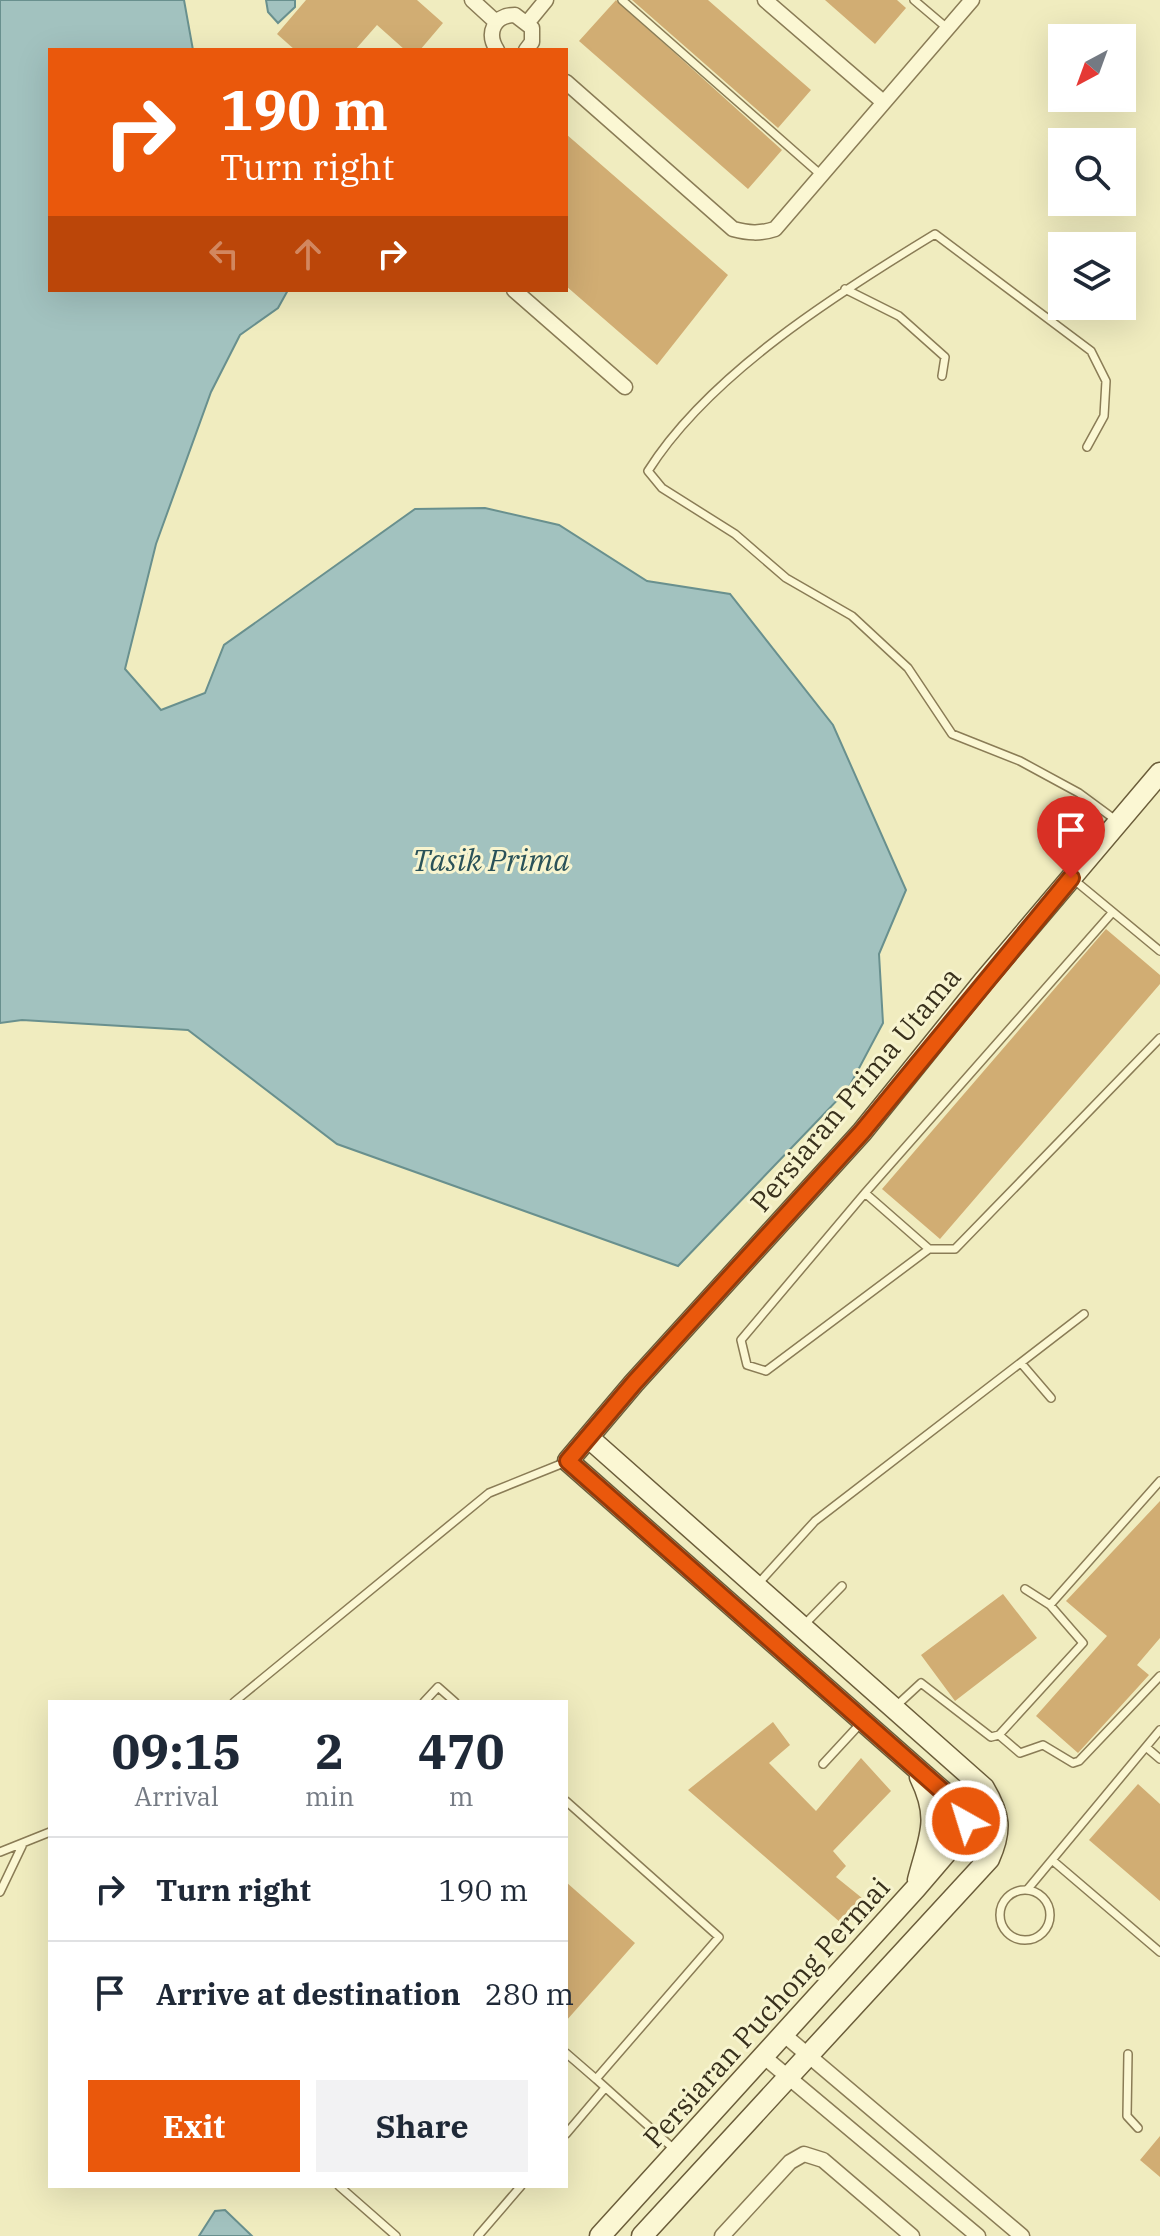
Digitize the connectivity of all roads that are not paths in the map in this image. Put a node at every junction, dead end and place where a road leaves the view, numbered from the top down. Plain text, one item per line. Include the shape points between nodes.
1 (472, 0) edge
2 (546, 0) edge
3 (622, 0) edge
4 (765, 0) edge
5 (914, 0) edge
6 (972, 0) edge
7 (496, 22) junction
8 (528, 22) junction
9 (947, 28) junction
10 (496, 48) edge
11 (529, 48) edge
12 (568, 84) edge
13 (882, 101) junction
14 (820, 174) junction
15 (845, 289) junction
16 (516, 292) edge
17 (942, 376) dead end
18 (625, 387) dead end
19 (1087, 447) dead end
20 (1160, 773) edge
21 (1119, 821) junction
22 (1071, 878) junction
23 (1111, 914) junction
24 (1160, 951) edge
25 (1160, 1038) edge
26 (865, 1193) junction
27 (929, 1249) junction
28 (1084, 1314) dead end
29 (1021, 1363) junction
30 (1051, 1398) dead end
31 (589, 1438) junction
32 (568, 1461) junction
33 (1160, 1481) edge
34 (756, 1586) junction
35 (842, 1586) dead end
36 (1025, 1589) dead end
37 (1050, 1605) junction
38 (802, 1627) junction
39 (1160, 1676) edge
40 (236, 1700) edge
41 (426, 1700) edge
42 (453, 1700) edge
43 (893, 1708) junction
44 (867, 1727) junction
45 (1160, 1730) edge
46 (999, 1735) junction
47 (1146, 1747) junction
48 (1160, 1759) edge
49 (823, 1764) dead end
50 (916, 1769) junction
51 (568, 1803) edge
52 (966, 1821) junction
53 (1000, 1823) junction
54 (48, 1833) edge
55 (22, 1846) junction
56 (0, 1852) edge
57 (1052, 1860) junction
58 (916, 1888) junction
59 (1027, 1890) junction
60 (0, 1892) edge
61 (1160, 1952) edge
62 (783, 2034) junction
63 (1128, 2054) dead end
64 (568, 2055) edge
65 (807, 2055) junction
66 (763, 2056) junction
67 (787, 2077) junction
68 (596, 2079) junction
69 (605, 2088) junction
70 (1138, 2128) dead end
71 (568, 2132) edge
72 (676, 2152) junction
73 (341, 2188) edge
74 (519, 2188) edge
75 (396, 2236) edge
76 (478, 2236) edge
77 (600, 2236) edge
78 (642, 2236) edge
79 (722, 2236) edge
80 (912, 2236) edge
81 (978, 2236) edge
82 (1022, 2236) edge

1 - 7 street
2 - 8 street
3 - 14 lane
4 - 13 street
5 - 9 lane
6 - 9 street
7 - 8 street via 508,15
7 - 10 street via 492,39
8 - 11 street via 533,35
9 - 13 street
12 - 14 street via 733,229 775,229
13 - 14 street
15 - 17 lane via 899,316 945,357
15 - 19 lane via 935,234 949,242 1091,351 1106,381 1104,416
15 - 21 lane via 761,351 667,441 648,471 662,488 735,534 786,578 852,616 908,668 952,734 1020,761
16 - 18 street
20 - 21 main road, Persiaran Prima Utama
21 - 22 main road, Persiaran Prima Utama
22 - 23 lane
22 - 31 main road, Persiaran Prima Utama via 862,1132
23 - 24 lane via 1120,915
23 - 26 lane
25 - 27 lane via 955,1249
26 - 27 lane
26 - 27 lane via 741,1340 747,1365 766,1371
28 - 29 lane
29 - 30 lane
29 - 34 lane via 815,1521
31 - 32 main road, Persiaran Prima Utama
31 - 34 main road
32 - 40 lane via 489,1493
32 - 44 main road
33 - 37 lane
34 - 38 main road
35 - 38 lane
36 - 37 lane
37 - 46 lane via 1083,1643
38 - 43 main road
39 - 46 lane via 1073,1763 1043,1745 1020,1753
41 - 42 lane via 438,1687
43 - 44 main road
43 - 46 lane via 921,1683 976,1728 991,1737
43 - 53 main road via 984,1788
44 - 49 lane
44 - 50 main road
45 - 47 lane
47 - 48 lane
47 - 57 lane
50 - 52 main road via 957,1804
50 - 58 main road via 931,1800 933,1833
51 - 68 lane via 719,1937
52 - 53 main road
52 - 58 main road, Persiaran Puchong Permai via 958,1839
53 - 65 main road, Persiaran Puchong Permai via 989,1859
54 - 55 lane
55 - 56 lane
55 - 60 lane
57 - 59 lane
57 - 61 lane
58 - 62 main road, Persiaran Puchong Permai
59 - 59 lane via 1042,1897 1050,1912 1040,1935 1024,1940 1004,1928 1000,1913 1006,1898
62 - 65 street
62 - 66 main road, Persiaran Puchong Permai
63 - 70 lane via 1127,2116
64 - 68 lane
65 - 67 main road, Persiaran Puchong Permai
65 - 82 street
66 - 67 street
66 - 72 main road, Persiaran Puchong Permai
67 - 78 main road, Persiaran Puchong Permai
67 - 81 street
68 - 69 lane
69 - 71 lane
69 - 72 lane
72 - 77 main road, Persiaran Puchong Permai
73 - 75 lane
74 - 76 lane
79 - 80 street via 790,2162 804,2154 823,2160

